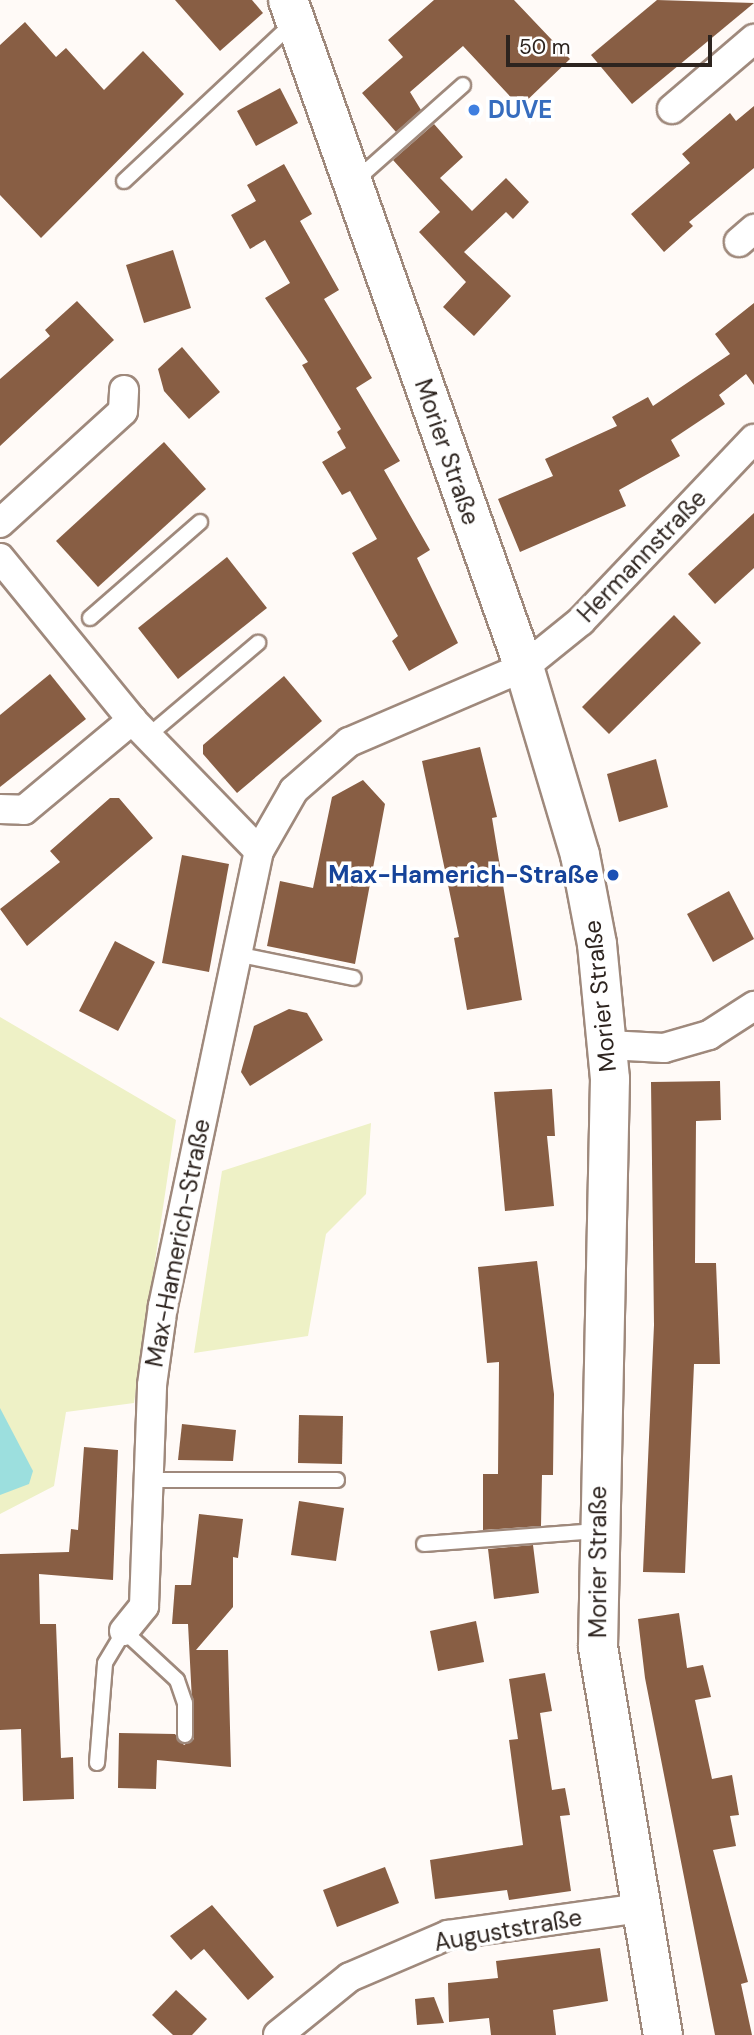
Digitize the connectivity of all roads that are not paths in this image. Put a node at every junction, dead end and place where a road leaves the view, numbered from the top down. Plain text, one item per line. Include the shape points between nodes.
1 (291, 10) edge
2 (754, 39) edge
3 (463, 85) dead end
4 (672, 109) dead end
5 (124, 181) dead end
6 (352, 183) junction
7 (124, 390) dead end
8 (754, 439) edge
9 (200, 522) dead end
10 (0, 523) edge
11 (0, 558) edge
12 (90, 618) dead end
13 (258, 643) dead end
14 (524, 667) junction
15 (140, 728) junction
16 (0, 809) edge
17 (259, 852) junction
18 (236, 954) junction
19 (354, 978) dead end
20 (754, 1006) edge
21 (608, 1045) junction
22 (148, 1480) junction
23 (337, 1480) dead end
24 (597, 1531) junction
25 (424, 1544) dead end
26 (124, 1631) junction
27 (185, 1735) dead end
28 (97, 1763) dead end
29 (640, 1909) junction
30 (278, 2035) edge
31 (663, 2035) edge

1 - 5 lane
1 - 6 main road, Morier Straße
2 - 4 street
3 - 6 lane
6 - 14 main road, Morier Straße
7 - 10 street via 123,411
8 - 14 street, Hermannstraße via 581,621
9 - 12 lane
11 - 15 street
13 - 15 lane
14 - 17 street, Max-Hamerich-Straße via 349,742 294,790
14 - 21 main road, Morier Straße via 580,855
15 - 16 street via 24,810
15 - 17 street
17 - 18 street, Max-Hamerich-Straße
18 - 19 lane
18 - 22 street, Max-Hamerich-Straße via 163,1306 152,1385
20 - 21 street via 709,1035 664,1048
21 - 24 main road, Morier Straße
22 - 23 lane
22 - 26 street, Max-Hamerich-Straße via 144,1606
24 - 25 lane
24 - 29 main road, Morier Straße via 603,1706
26 - 27 lane via 177,1681 185,1703
26 - 28 lane via 105,1663
29 - 30 street, Auguststraße via 448,1935 350,1978
29 - 31 main road, Morier Straße

